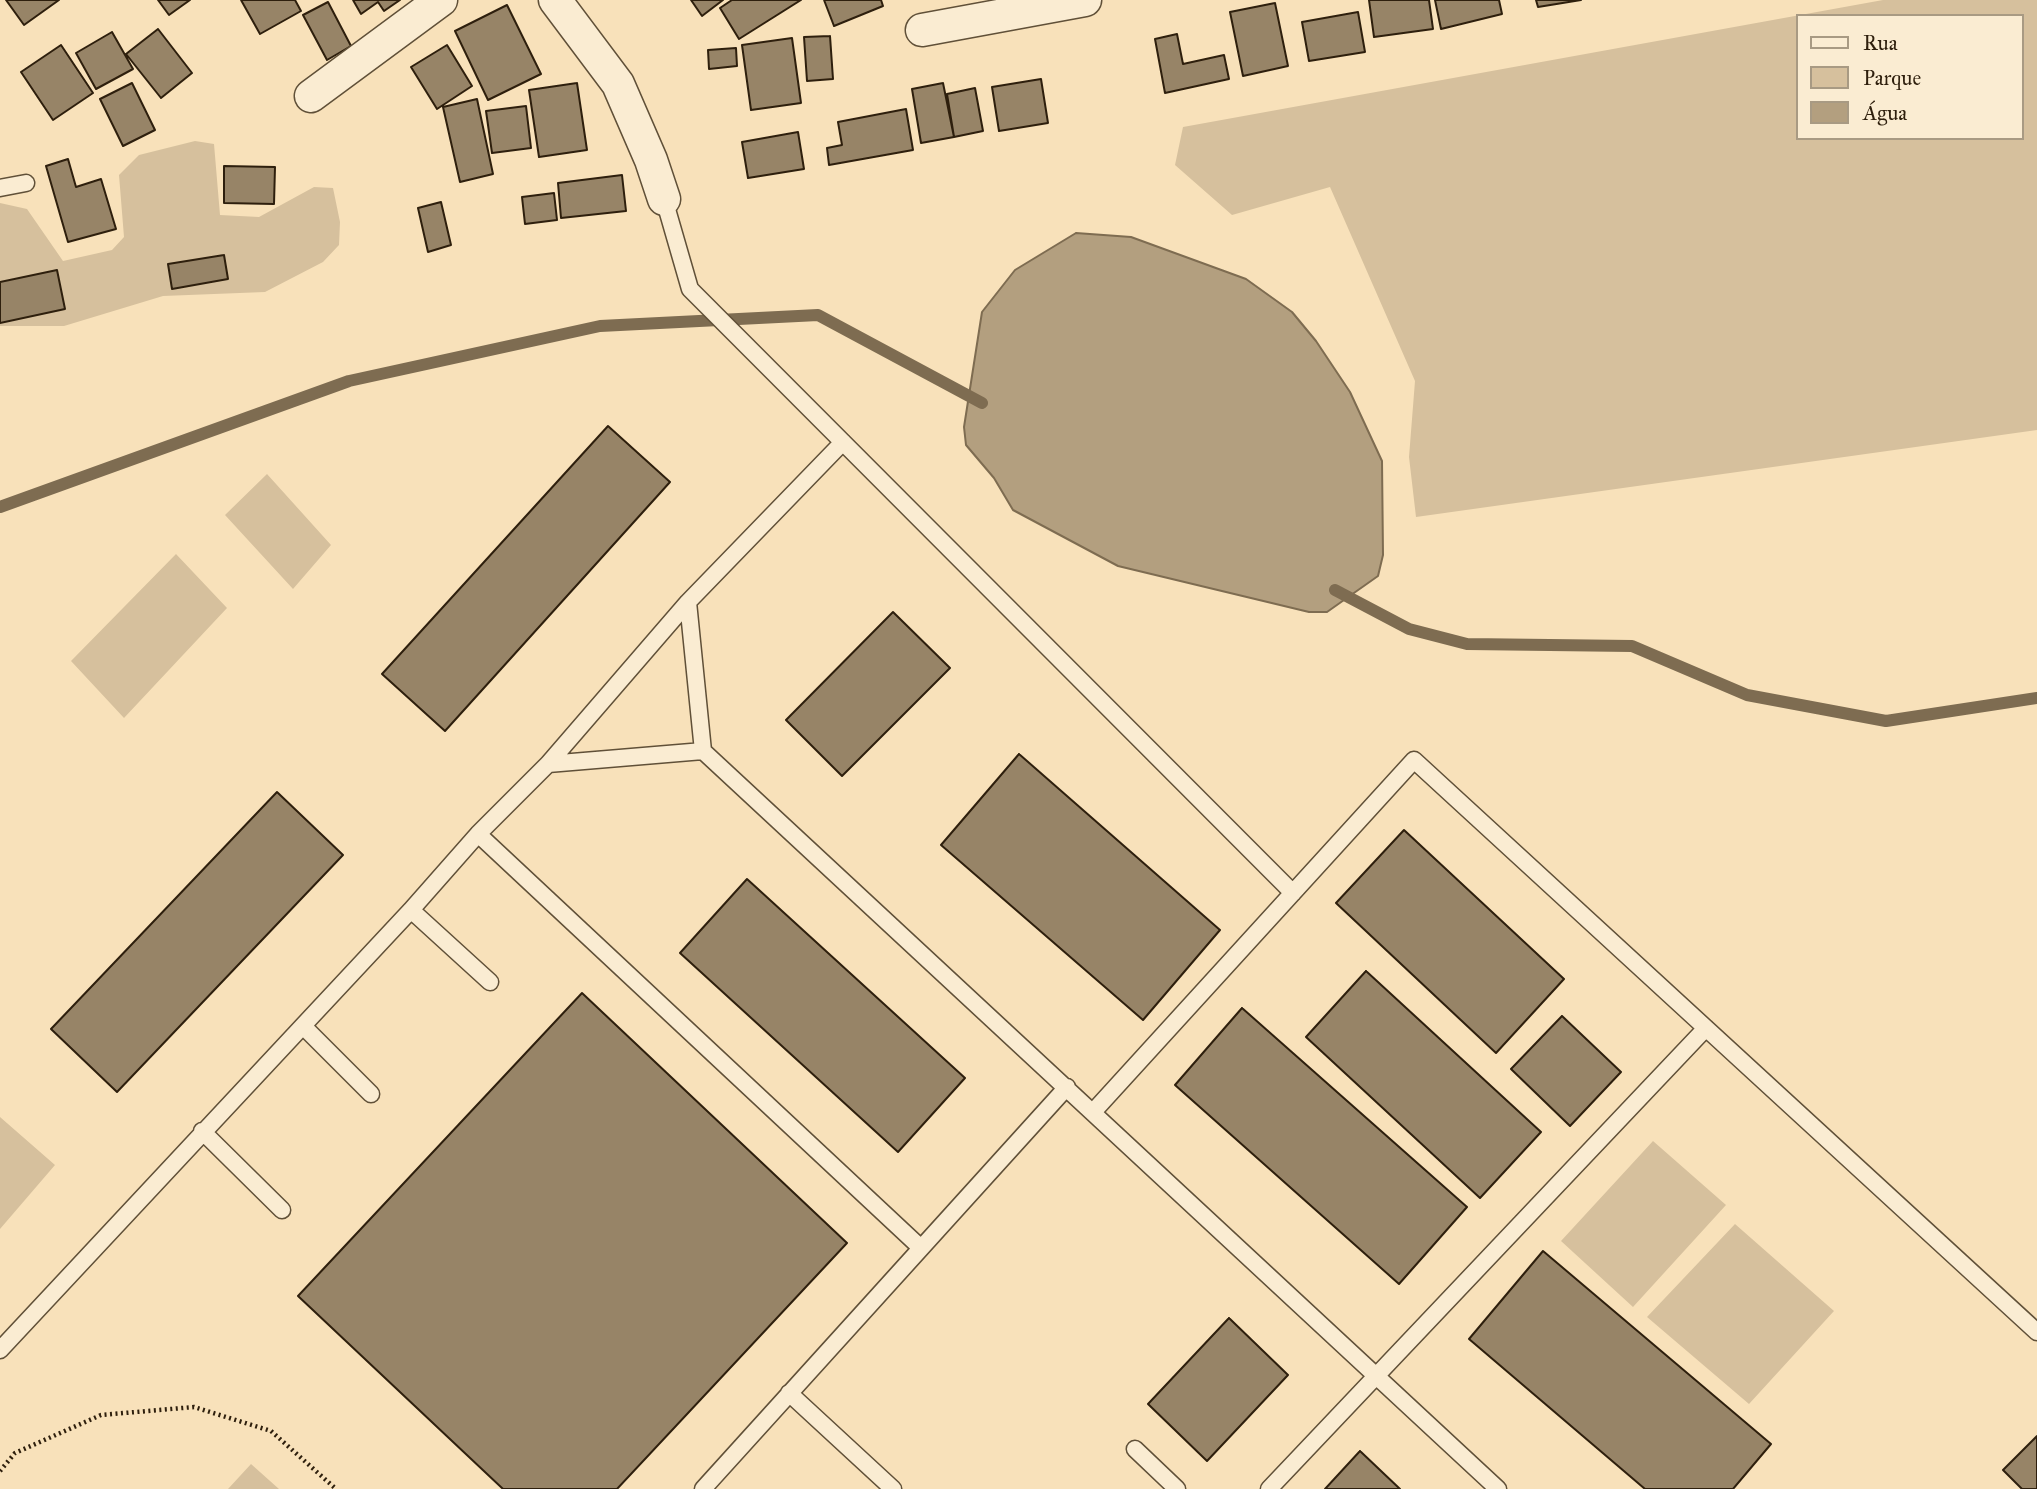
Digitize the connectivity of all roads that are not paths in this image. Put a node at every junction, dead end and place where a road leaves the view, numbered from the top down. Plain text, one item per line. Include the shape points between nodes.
1 (441, 0) edge
2 (555, 0) edge
3 (1085, 0) edge
4 (922, 30) dead end
5 (311, 96) dead end
6 (26, 183) dead end
7 (0, 188) edge
8 (664, 199) joint
9 (843, 442) junction
10 (688, 603) junction
11 (703, 751) junction
12 (548, 764) junction
13 (478, 834) junction
14 (1293, 893) junction
15 (411, 909) junction
16 (490, 982) dead end
17 (303, 1026) junction
18 (1706, 1028) junction
19 (1066, 1087) junction
20 (372, 1094) dead end
21 (1093, 1112) junction
22 (202, 1131) junction
23 (282, 1210) dead end
24 (921, 1248) junction
25 (2037, 1332) edge
26 (0, 1350) edge
27 (1377, 1375) junction
28 (789, 1393) junction
29 (1135, 1449) dead end
30 (703, 1489) edge
31 (893, 1489) edge
32 (1177, 1489) edge
33 (1269, 1489) edge
34 (1499, 1489) edge

1 - 5 street
2 - 8 street via 618,84
3 - 4 street
6 - 7 lane
8 - 9 lane via 690,289
9 - 10 lane
9 - 14 lane
10 - 11 lane
10 - 12 lane
11 - 12 lane
11 - 19 lane
12 - 13 lane
13 - 15 lane
13 - 24 lane
14 - 18 lane via 1414,760
14 - 21 lane
15 - 16 lane
15 - 17 lane
17 - 20 lane
17 - 22 lane
18 - 25 lane
18 - 27 lane
19 - 21 lane
19 - 24 lane
21 - 27 lane
22 - 23 lane
22 - 26 lane
24 - 28 lane
27 - 33 lane
27 - 34 lane
28 - 30 lane
28 - 31 lane
29 - 32 lane

